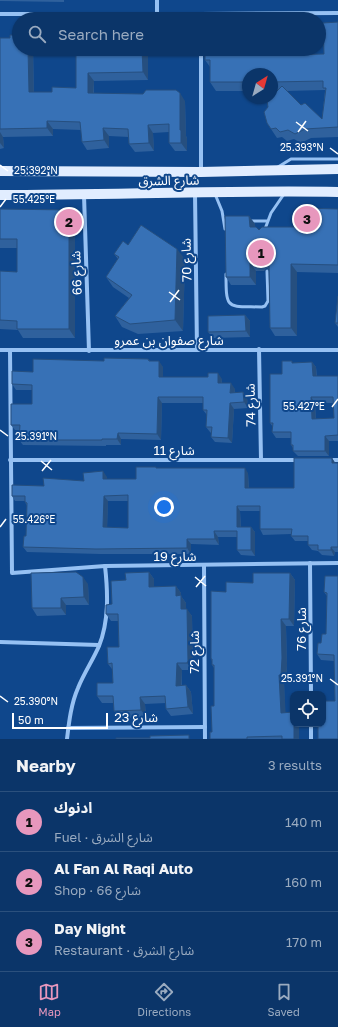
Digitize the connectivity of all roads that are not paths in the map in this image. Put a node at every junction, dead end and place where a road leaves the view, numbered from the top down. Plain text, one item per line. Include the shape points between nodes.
1 (157, 0) edge
2 (158, 12) edge
3 (326, 13) edge
4 (338, 13) edge
5 (0, 14) edge
6 (12, 14) edge
7 (201, 56) edge
8 (338, 158) edge
9 (338, 169) edge
10 (0, 171) edge
11 (273, 171) junction
12 (201, 172) junction
13 (286, 191) junction
14 (214, 192) junction
15 (338, 192) edge
16 (195, 193) junction
17 (0, 195) edge
18 (84, 195) junction
19 (246, 221) edge
20 (267, 221) junction
21 (225, 233) edge
22 (265, 235) edge
23 (267, 271) edge
24 (226, 273) edge
25 (258, 349) junction
26 (0, 350) edge
27 (10, 350) junction
28 (197, 350) junction
29 (338, 350) edge
30 (89, 351) junction
31 (10, 460) junction
32 (261, 460) junction
33 (299, 460) edge
34 (322, 460) edge
35 (338, 460) edge
36 (310, 563) junction
37 (338, 563) edge
38 (105, 566) junction
39 (204, 566) junction
40 (0, 642) edge
41 (99, 645) junction
42 (311, 691) edge
43 (205, 727) junction
44 (311, 727) edge
45 (68, 728) junction
46 (67, 739) edge
47 (205, 739) edge
48 (311, 739) edge

1 - 2 street
3 - 4 street
5 - 6 street
7 - 12 street
8 - 11 lane via 292,159
9 - 11 main road, شارع الشرق
10 - 12 main road, شارع الشرق
11 - 12 main road, شارع الشرق
13 - 14 main road, شارع الشرق
13 - 15 main road, شارع الشرق
13 - 20 lane
14 - 16 main road, شارع الشرق
14 - 21 lane via 224,216
16 - 18 main road, شارع الشرق
16 - 28 street, شارع 70
17 - 18 main road, شارع الشرق
18 - 30 street, شارع 66
19 - 20 lane
20 - 22 lane
23 - 24 lane via 268,301 262,307 236,306 230,303 226,297
25 - 28 street, شارع صفوان بن عمرو
25 - 29 street, شارع صفوان بن عمرو
25 - 32 street, شارع 74
26 - 27 street, شارع صفوان بن عمرو
27 - 30 street, شارع صفوان بن عمرو
27 - 31 street
28 - 30 street, شارع صفوان بن عمرو
31 - 32 street, شارع 11
31 - 38 street, شارع 19 via 12,572
32 - 33 street, شارع 11
34 - 35 street
36 - 37 street, شارع 19
36 - 39 street, شارع 19
36 - 42 street, شارع 76
38 - 39 street, شارع 19
38 - 41 street via 107,599 104,630
39 - 43 street, شارع 72
40 - 41 street
41 - 45 street via 72,705
43 - 45 street, شارع 23
43 - 47 street, شارع 72
44 - 48 street
45 - 46 street

